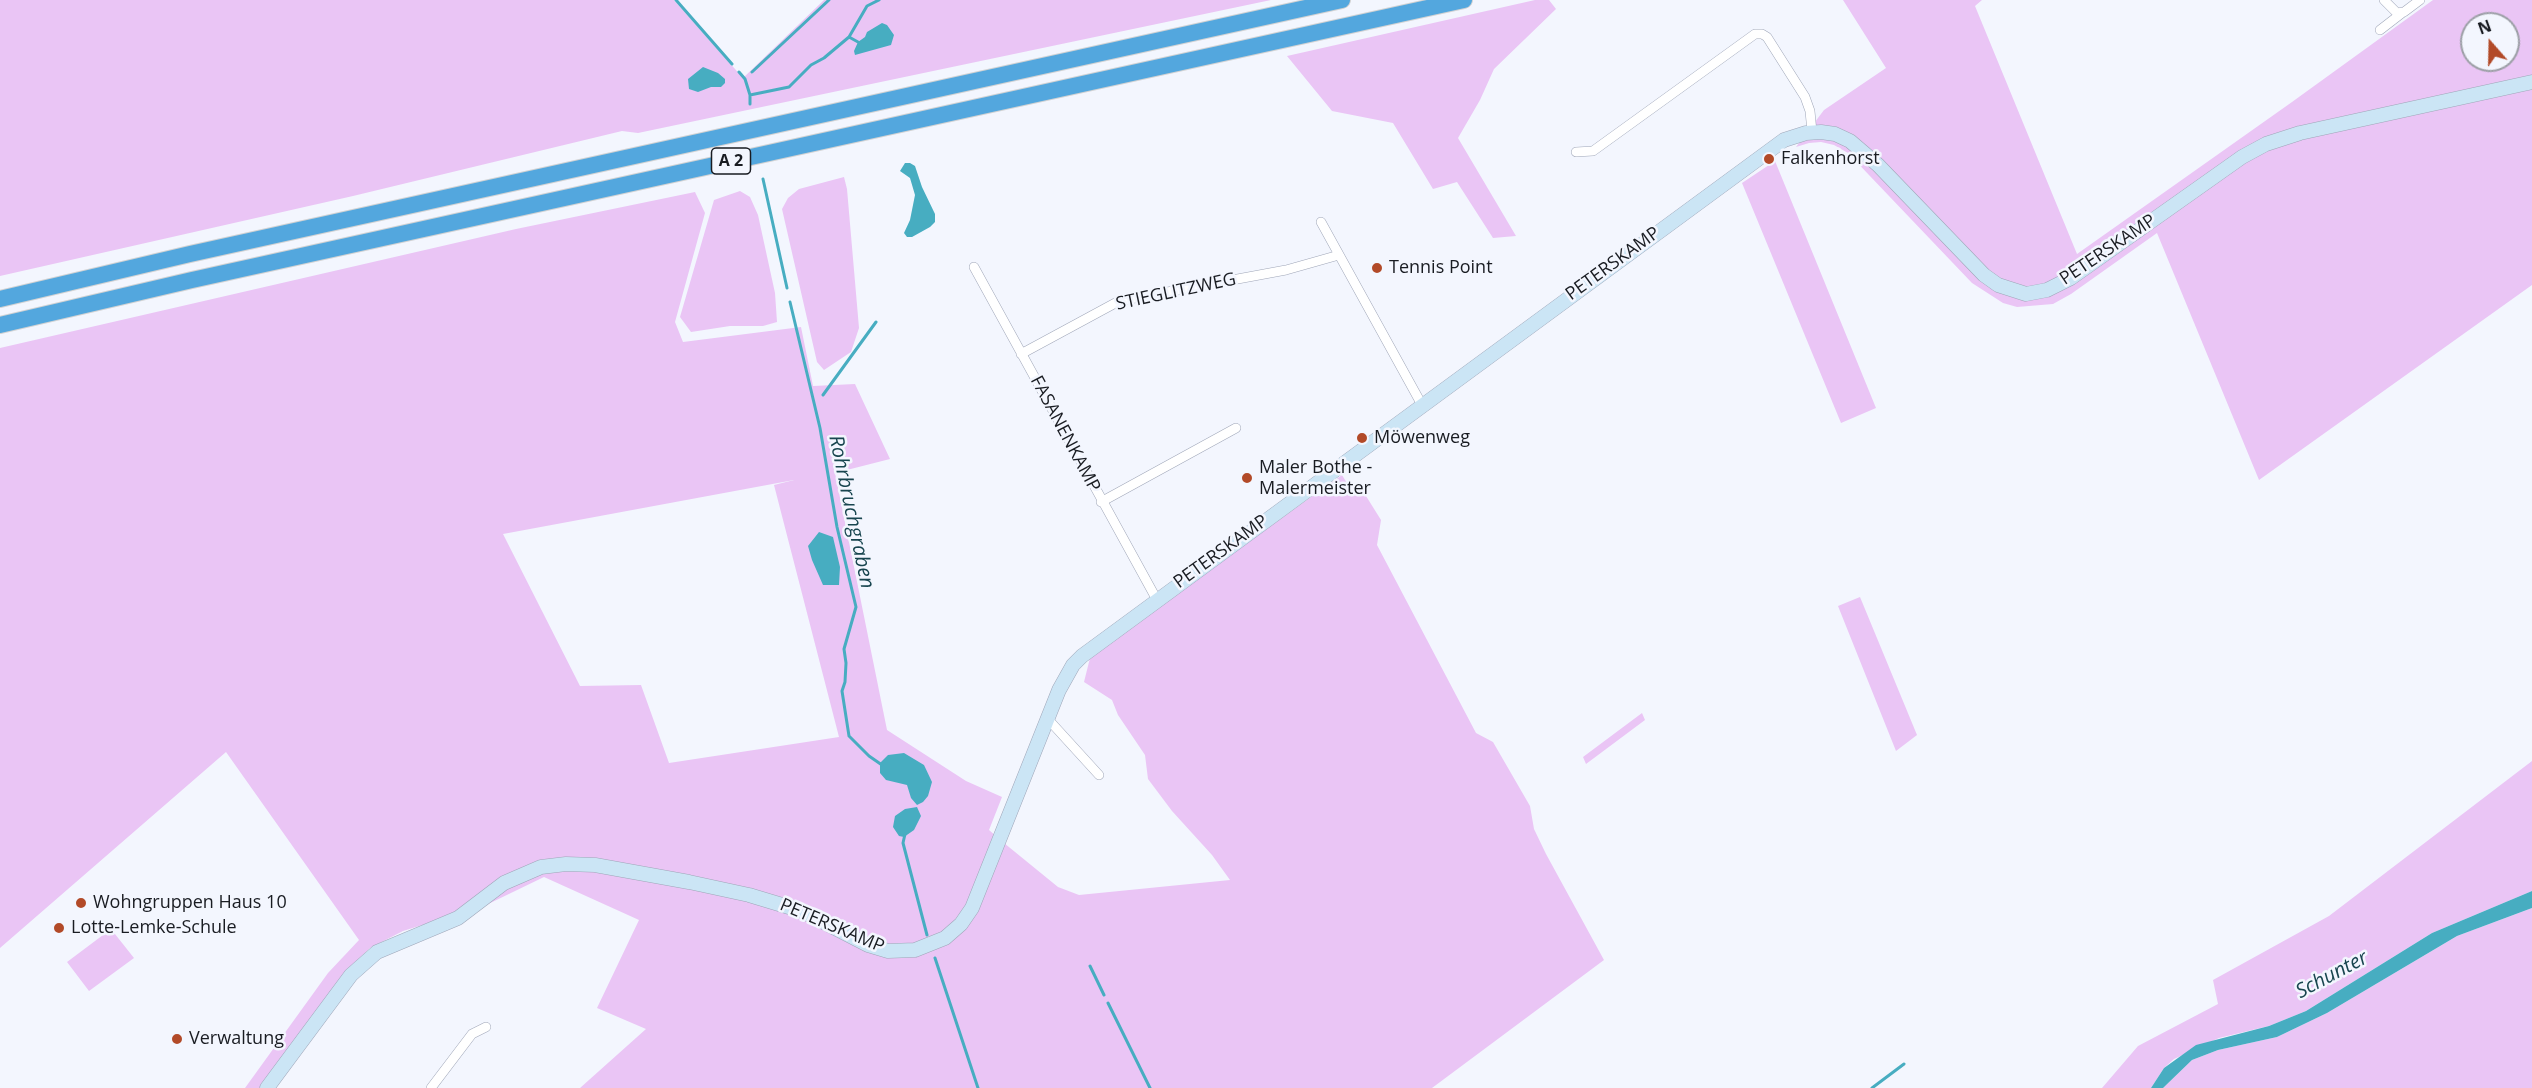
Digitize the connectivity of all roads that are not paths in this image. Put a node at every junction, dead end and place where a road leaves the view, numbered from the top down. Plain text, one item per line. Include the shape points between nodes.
1 (1342, 0) edge
2 (1464, 0) edge
3 (2384, 0) edge
4 (2420, 0) edge
5 (2404, 12) junction
6 (2380, 30) dead end
7 (2532, 82) edge
8 (1812, 132) junction
9 (1576, 152) dead end
10 (1321, 222) dead end
11 (1340, 255) junction
12 (974, 267) dead end
13 (0, 299) edge
14 (0, 325) edge
15 (1021, 354) junction
16 (1422, 405) junction
17 (1236, 428) dead end
18 (1101, 502) junction
19 (1157, 600) junction
20 (1047, 718) junction
21 (1099, 775) dead end
22 (486, 1027) dead end
23 (267, 1088) edge
24 (431, 1088) edge

1 - 13 highway, A 2
2 - 14 highway, A 2
3 - 5 street via 2394,12
4 - 5 street
5 - 6 street
7 - 8 street, PETERSKAMP via 2266,144 2071,278 2047,290 2025,294 2007,289 1984,275 1857,146 1836,134
8 - 9 street via 1805,97 1767,37 1755,34 1593,151
8 - 16 street, PETERSKAMP via 1784,140 1767,151
10 - 11 street
11 - 15 street, STIEGLITZWEG via 1286,270 1119,301
11 - 16 street
12 - 15 street, FASANENKAMP
15 - 18 street, FASANENKAMP
16 - 19 street, PETERSKAMP
17 - 18 street
18 - 19 street, FASANENKAMP
19 - 20 street, PETERSKAMP via 1073,665
20 - 21 street
20 - 23 street, PETERSKAMP via 972,908 953,932 936,942 898,952 878,949 782,904 689,882 583,864 541,867 504,883 458,918 371,956 332,998
22 - 24 street via 472,1034

